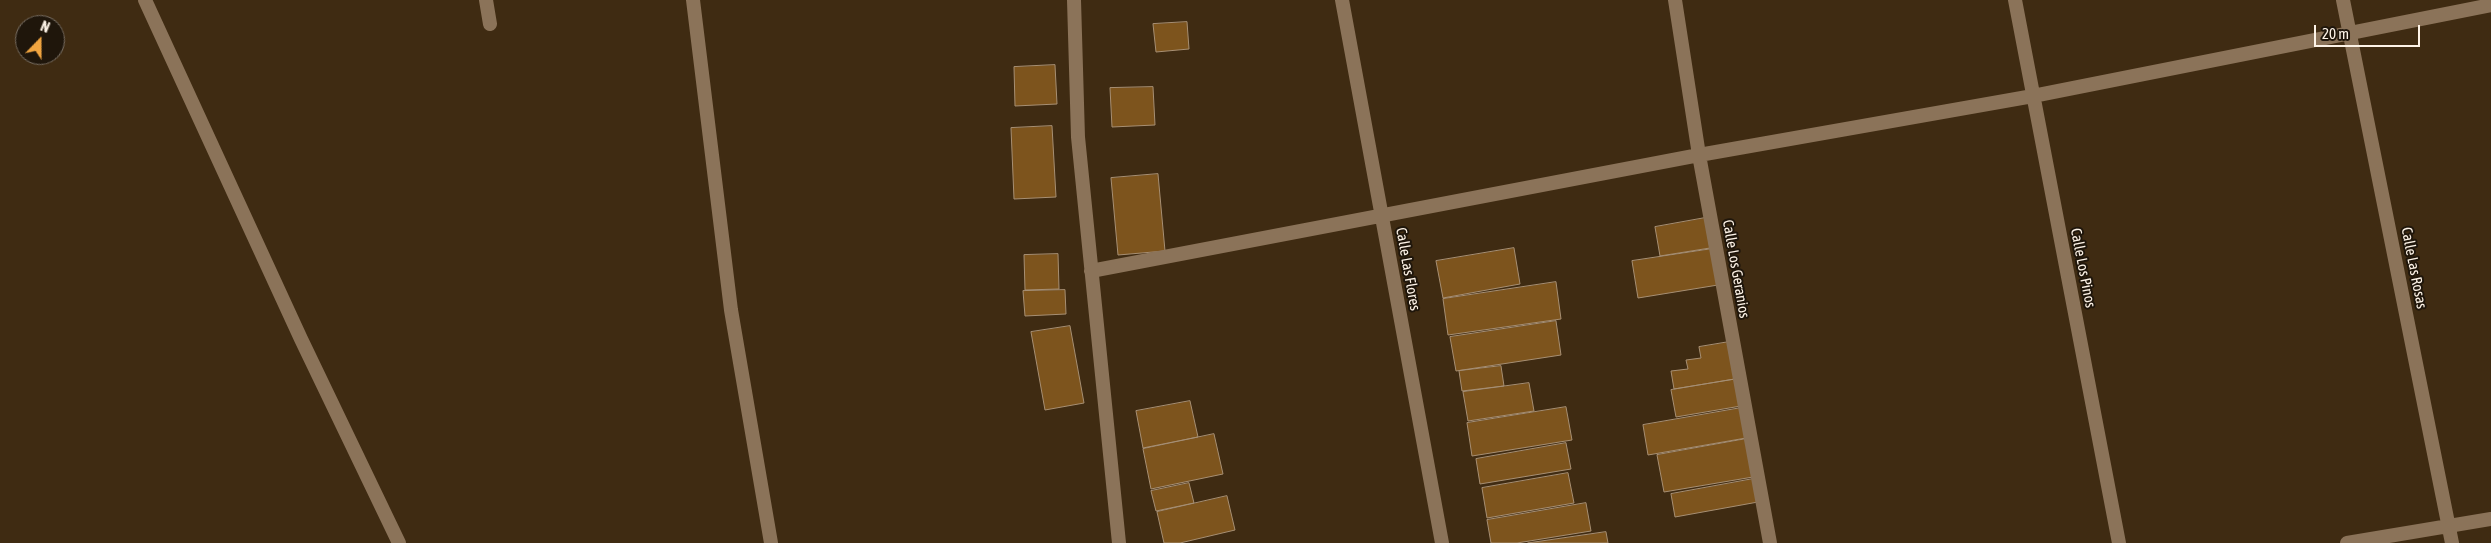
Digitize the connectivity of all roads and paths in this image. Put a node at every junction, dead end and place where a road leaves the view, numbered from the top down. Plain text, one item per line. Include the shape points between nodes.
1 (145, 0) edge
2 (486, 0) edge
3 (693, 0) edge
4 (1074, 0) edge
5 (1342, 0) edge
6 (1675, 0) edge
7 (2015, 0) edge
8 (2343, 0) edge
9 (2491, 5) edge
10 (490, 24) dead end
11 (2350, 35) junction
12 (2033, 96) junction
13 (1699, 155) junction
14 (1382, 217) junction
15 (1091, 271) junction
16 (2491, 519) edge
17 (2449, 526) junction
18 (399, 543) edge
19 (771, 543) edge
20 (1119, 543) edge
21 (1442, 543) edge
22 (1770, 543) edge
23 (2119, 543) edge
24 (2347, 543) edge
25 (2452, 543) edge

1 - 18 street
2 - 10 street
3 - 19 street via 731,310
4 - 15 street via 1078,137
5 - 14 street, Calle Las Flores
6 - 13 street, Calle Los Geranios
7 - 12 street, Calle Los Pinos
8 - 11 street, Calle Las Rosas
9 - 11 street
11 - 12 street
11 - 17 street, Calle Las Rosas
12 - 13 street
12 - 23 street, Calle Los Pinos
13 - 14 street
13 - 22 street, Calle Los Geranios
14 - 15 street
14 - 21 street, Calle Las Flores
15 - 20 street
16 - 17 street
17 - 24 street
17 - 25 street, Calle Las Rosas

